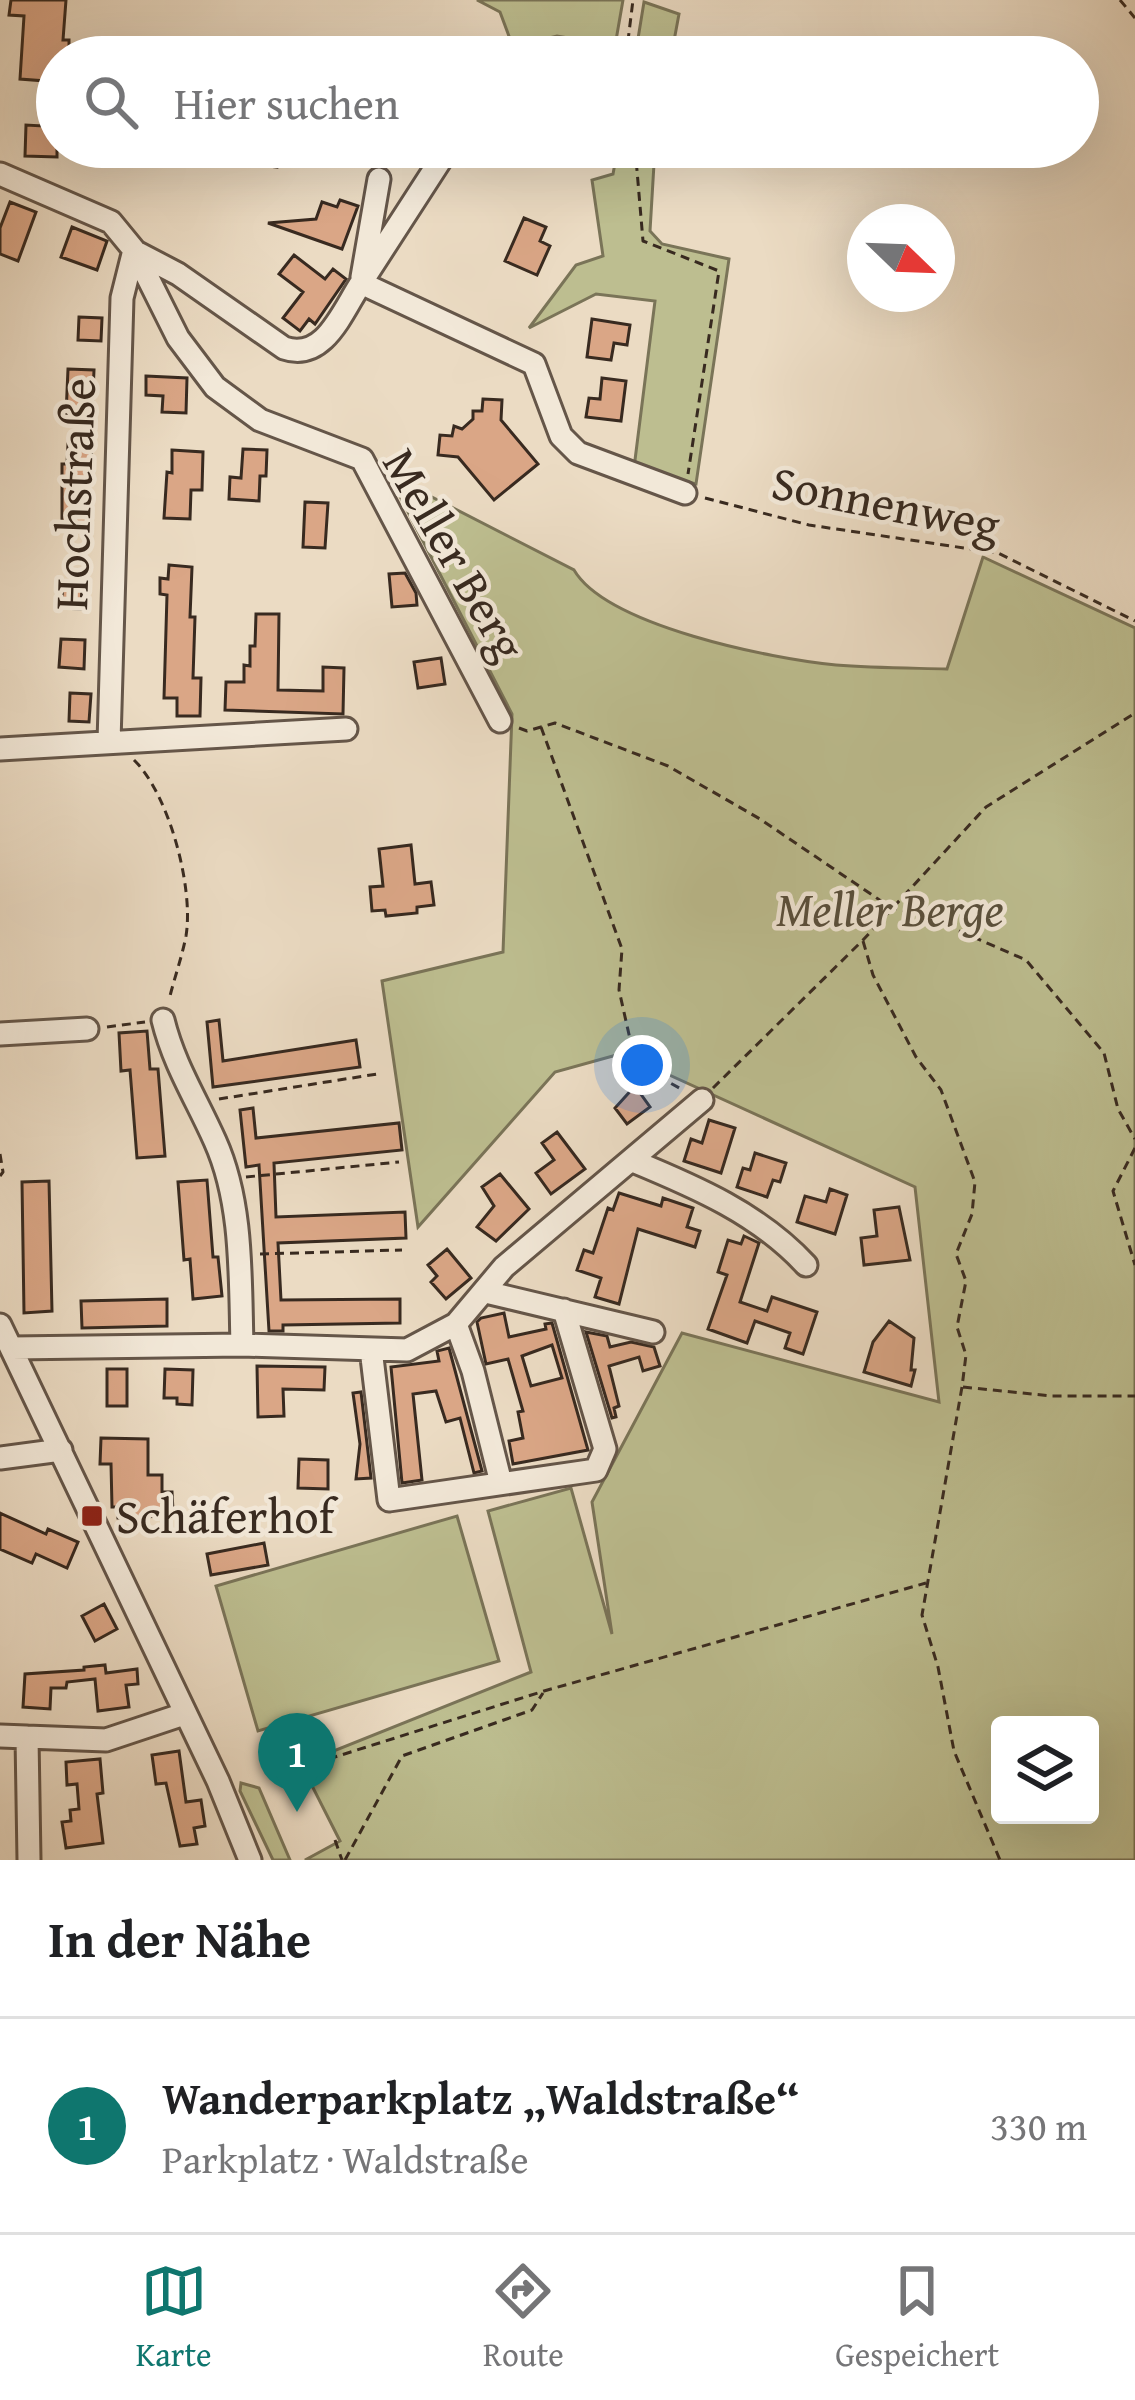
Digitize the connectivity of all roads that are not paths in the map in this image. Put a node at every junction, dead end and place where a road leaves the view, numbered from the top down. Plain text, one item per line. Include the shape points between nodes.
1 (435, 168) edge
2 (0, 174) edge
3 (379, 179) dead end
4 (134, 250) junction
5 (361, 283) junction
6 (685, 493) road end
7 (500, 721) road end
8 (346, 729) dead end
9 (109, 742) junction
10 (0, 748) edge
11 (164, 1020) road end
12 (87, 1029) road end
13 (0, 1034) edge
14 (702, 1100) road end
15 (633, 1161) junction
16 (806, 1264) dead end
17 (485, 1292) junction
18 (564, 1310) junction
19 (456, 1324) junction
20 (0, 1325) edge
21 (653, 1332) dead end
22 (242, 1345) junction
23 (12, 1348) junction
24 (370, 1349) junction
25 (61, 1450) junction
26 (0, 1458) edge
27 (501, 1484) junction
28 (184, 1714) junction
29 (0, 1736) edge
30 (27, 1737) junction
31 (29, 1860) edge
32 (250, 1860) edge

1 - 5 street
2 - 4 street via 111,221
3 - 5 street
4 - 5 street via 297,352 320,344
4 - 7 street, Meller Berg via 178,338 215,387 260,420 362,459
4 - 9 street, Hochstraße via 122,298
5 - 6 street via 534,364 561,436 578,452
8 - 9 street
9 - 10 street
11 - 22 street via 170,1052 226,1179
12 - 13 street
14 - 15 street
15 - 16 street via 777,1233
15 - 17 street via 533,1240
17 - 18 street
17 - 19 street
18 - 21 street
18 - 27 street via 605,1449 596,1470
19 - 24 street via 407,1350
19 - 27 street
20 - 23 street
22 - 23 street
22 - 24 street
23 - 25 street
24 - 27 street via 389,1500
25 - 26 street
25 - 28 street
28 - 30 street via 106,1740
28 - 32 street
29 - 30 street
30 - 31 street

